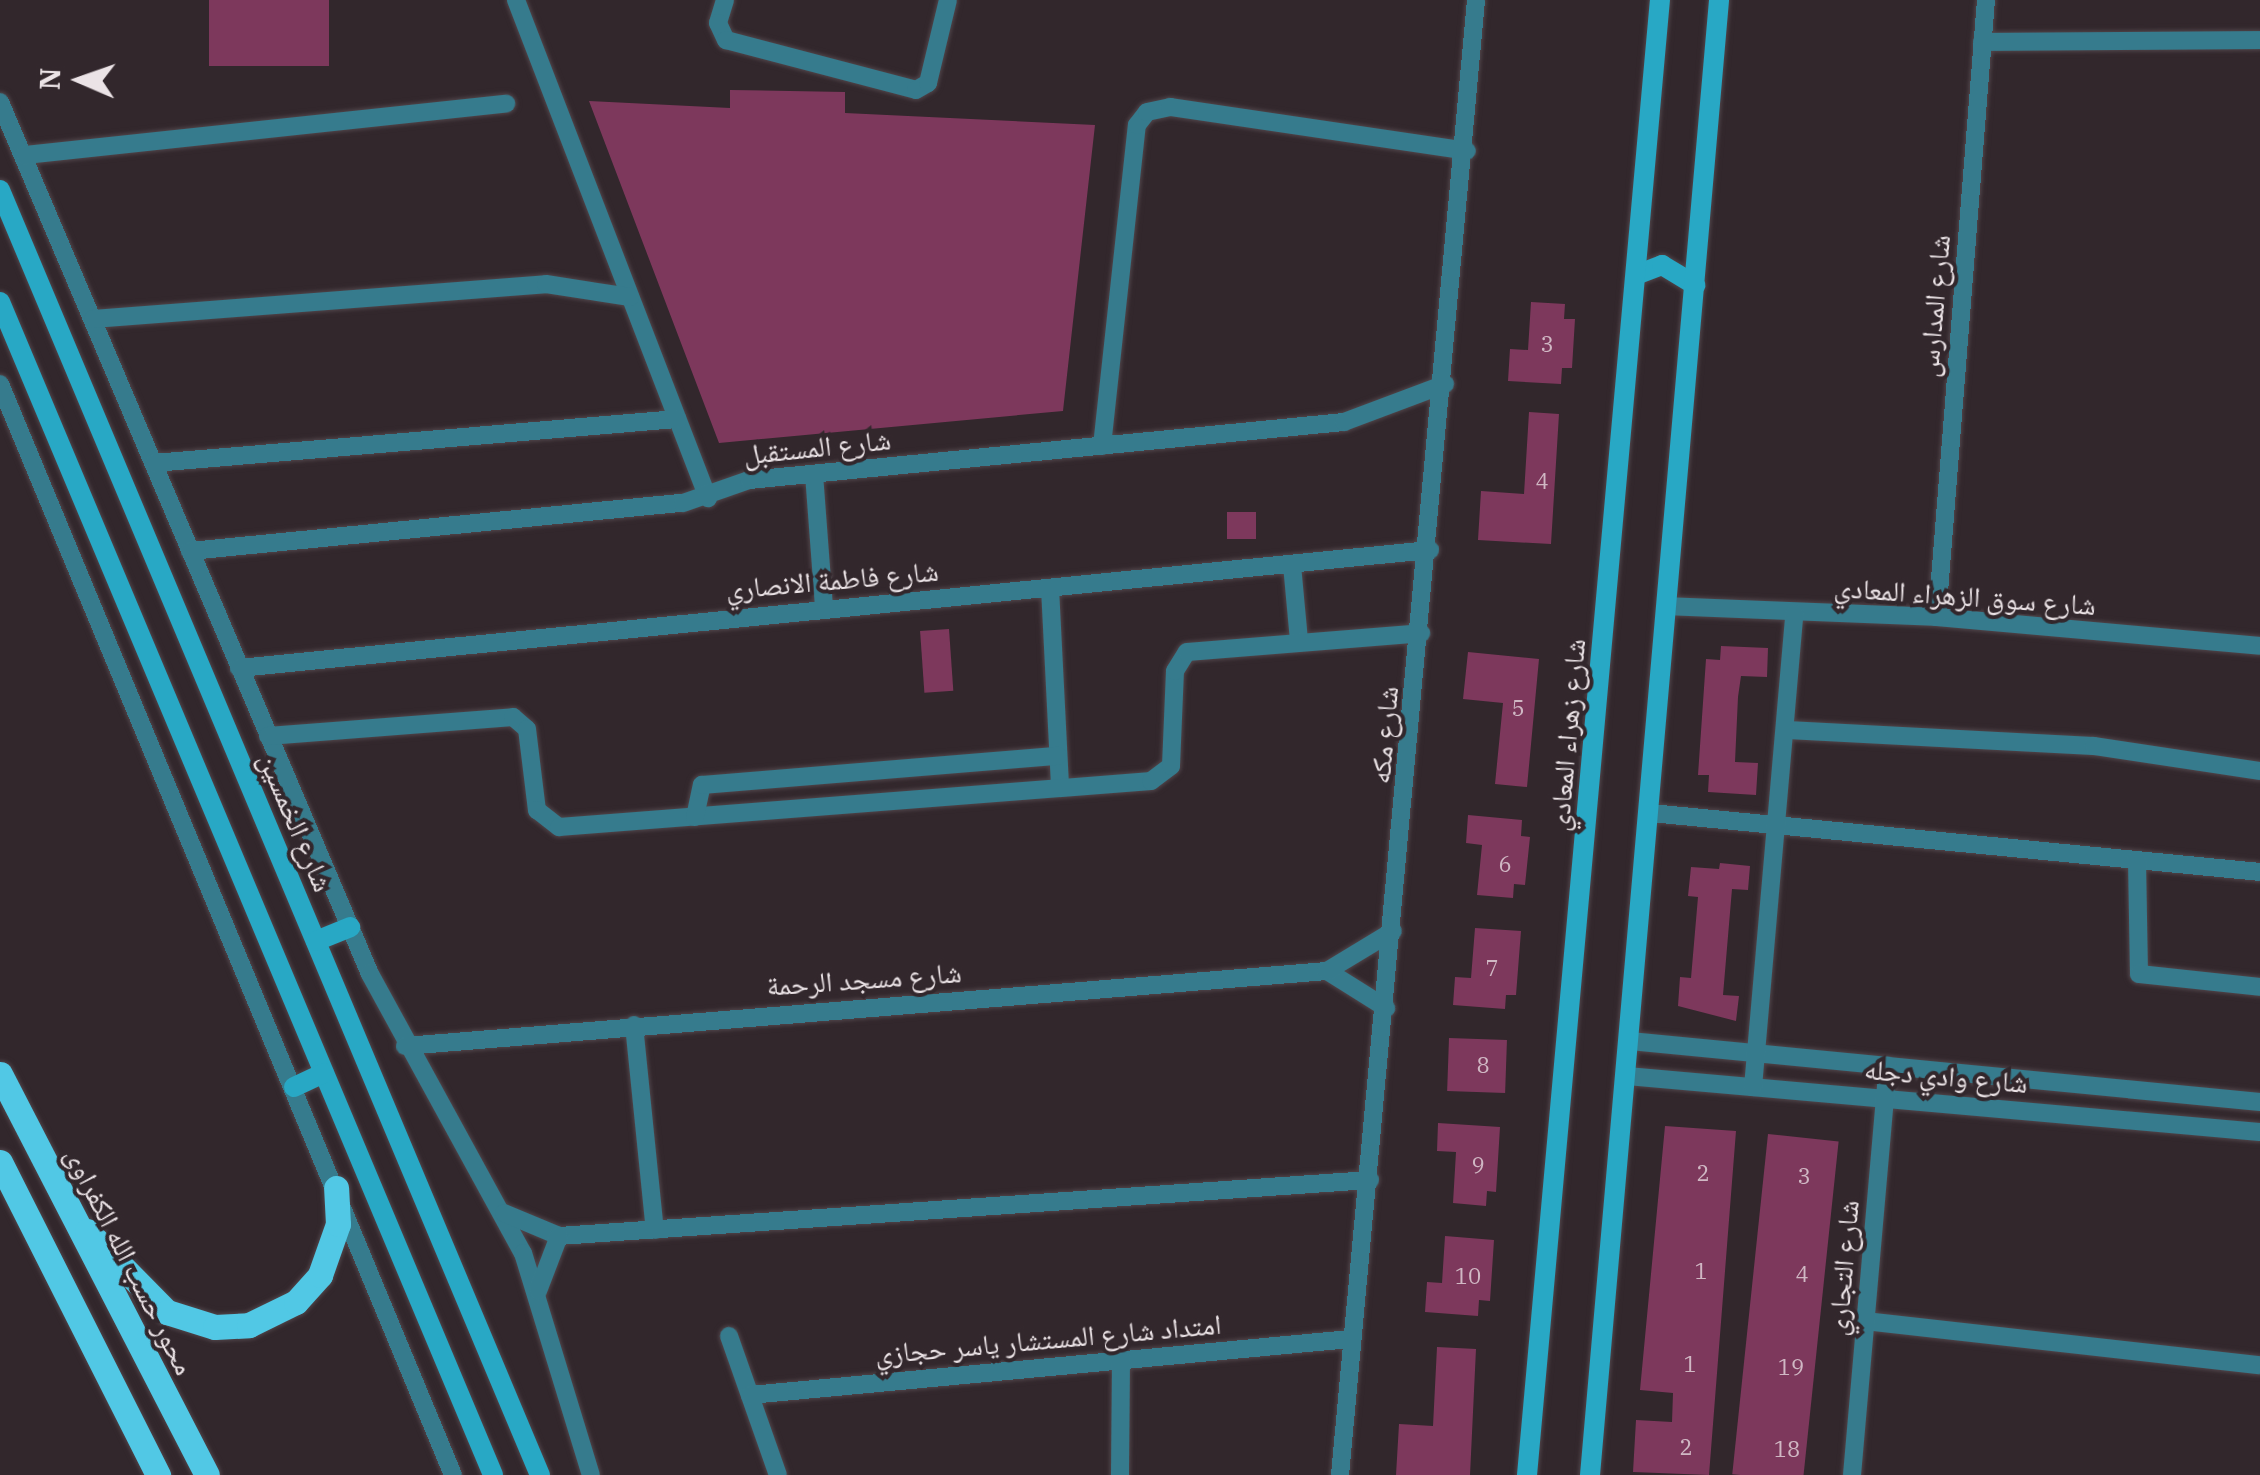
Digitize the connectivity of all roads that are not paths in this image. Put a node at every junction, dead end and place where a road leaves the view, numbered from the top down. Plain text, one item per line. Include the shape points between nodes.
1 (516, 0) edge
2 (724, 0) edge
3 (948, 0) edge
4 (1476, 0) edge
5 (1646, 0) edge
6 (1660, 0) edge
7 (1718, 0) edge
8 (1986, 0) edge
9 (1658, 31) junction
10 (2260, 40) edge
11 (1982, 42) junction
12 (0, 102) edge
13 (506, 104) dead end
14 (1468, 151) junction
15 (24, 156) junction
16 (0, 190) edge
17 (1636, 275) junction
18 (1695, 285) junction
19 (630, 297) junction
20 (0, 302) edge
21 (93, 319) junction
22 (0, 384) edge
23 (1445, 384) junction
24 (677, 418) junction
25 (1102, 446) junction
26 (154, 463) junction
27 (814, 474) junction
28 (708, 498) junction
29 (1430, 550) junction
30 (190, 551) junction
31 (1292, 565) junction
32 (1050, 588) junction
33 (1667, 606) junction
34 (824, 608) junction
35 (1794, 614) junction
36 (1937, 617) junction
37 (1422, 633) junction
38 (1299, 640) junction
39 (2260, 646) edge
40 (239, 668) junction
41 (1787, 730) junction
42 (268, 736) junction
43 (1058, 756) junction
44 (2260, 770) edge
45 (1060, 788) junction
46 (1651, 813) junction
47 (695, 817) junction
48 (1775, 825) junction
49 (2137, 860) junction
50 (2260, 872) edge
51 (350, 927) junction
52 (1393, 932) junction
53 (316, 941) junction
54 (1328, 971) junction
55 (2260, 987) edge
56 (1386, 1008) junction
57 (634, 1025) junction
58 (1630, 1041) junction
59 (405, 1046) junction
60 (1755, 1053) junction
61 (1888, 1066) junction
62 (324, 1073) junction
63 (0, 1074) edge
64 (1627, 1076) junction
65 (294, 1087) junction
66 (1752, 1087) junction
67 (1886, 1098) junction
68 (2260, 1102) edge
69 (2260, 1132) edge
70 (0, 1162) edge
71 (1370, 1180) junction
72 (336, 1188) junction
73 (504, 1213) junction
74 (78, 1225) junction
75 (655, 1230) junction
76 (559, 1236) junction
77 (537, 1294) junction
78 (1866, 1321) junction
79 (728, 1336) dead end
80 (1350, 1339) junction
81 (1122, 1360) junction
82 (2260, 1365) edge
83 (750, 1395) junction
84 (158, 1475) edge
85 (207, 1475) edge
86 (453, 1475) edge
87 (493, 1475) edge
88 (540, 1475) edge
89 (591, 1475) edge
90 (778, 1475) edge
91 (1120, 1475) edge
92 (1340, 1475) edge
93 (1527, 1475) edge
94 (1590, 1475) edge
95 (1852, 1475) edge

1 - 19 street
2 - 3 street via 718,23 726,40 916,90 928,83
4 - 14 street, شارع مكه
5 - 9 street
6 - 9 main road, شارع زهراء المعادي
7 - 18 main road
8 - 11 street, شارع المدارس
9 - 17 main road, شارع زهراء المعادي
10 - 11 street
11 - 36 street, شارع المدارس
12 - 15 street
13 - 15 street
14 - 23 street, شارع مكه
14 - 25 street via 1170,107 1141,116
15 - 21 street
16 - 53 main road, شارع الخمسين
17 - 18 main road via 1671,266
17 - 93 main road, شارع زهراء المعادي
18 - 33 main road
19 - 21 street via 546,284
19 - 24 street
20 - 62 main road
21 - 26 street
22 - 65 street
23 - 25 street, شارع المستقبل via 1344,422
23 - 29 street, شارع مكه
24 - 26 street
24 - 28 street
25 - 27 street, شارع المستقبل
26 - 30 street
27 - 28 street, شارع المستقبل via 749,480
27 - 34 street
28 - 30 street, شارع المستقبل
29 - 31 street, شارع فاطمة الانصاري
29 - 37 street, شارع مكه
30 - 40 street
31 - 32 street, شارع فاطمة الانصاري
31 - 38 street
32 - 34 street, شارع فاطمة الانصاري
32 - 43 street
33 - 35 street, شارع سوق الزهراء المعادي
33 - 46 main road
34 - 40 street, شارع فاطمة الانصاري
35 - 36 street, شارع سوق الزهراء المعادي
35 - 41 street
36 - 39 street, شارع سوق الزهراء المعادي
37 - 38 street
37 - 52 street, شارع مكه
38 - 45 street via 1188,652 1175,671 1168,772 1151,781
40 - 42 street
41 - 44 street via 2094,746
41 - 48 street
42 - 47 street via 507,716 527,729 537,810 553,826
42 - 51 street
43 - 45 street
43 - 47 street via 702,785 694,791
45 - 47 street
46 - 48 street
46 - 58 main road
48 - 49 street
48 - 60 street
49 - 50 street
49 - 55 street via 2139,974
51 - 53 main road
51 - 59 street
52 - 54 street, شارع مسجد الرحمة
52 - 56 street, شارع مكه
53 - 88 main road, شارع الخمسين
54 - 56 street
54 - 57 street, شارع مسجد الرحمة
56 - 71 street, شارع مكه
57 - 59 street, شارع مسجد الرحمة
57 - 75 street
58 - 60 street, شارع وادي دجله
58 - 64 main road
59 - 73 street
60 - 61 street, شارع وادي دجله
60 - 66 street
61 - 67 street, شارع التجاري
61 - 68 street, شارع وادي دجله
62 - 65 main road
62 - 87 main road
63 - 74 main road, محور حسب الله الكفراوى
64 - 66 street, شارع وادي دجله
64 - 94 main road
65 - 72 street
66 - 67 street, شارع وادي دجله
67 - 69 street, شارع وادي دجله
67 - 78 street, شارع التجاري
70 - 84 main road
71 - 75 street
71 - 80 street, شارع مكه
72 - 74 main road via 338,1224 320,1275 281,1312 232,1327 167,1312
72 - 86 street
73 - 76 street
73 - 77 street
74 - 85 main road, محور حسب الله الكفراوى
75 - 76 street
76 - 77 street
77 - 89 street
78 - 82 street
78 - 95 street, شارع التجاري
79 - 83 street
80 - 81 street, امتداد شارع المستشار ياسر حجازي
80 - 92 street, شارع مكه
81 - 83 street, امتداد شارع المستشار ياسر حجازي
81 - 91 street
83 - 90 street

